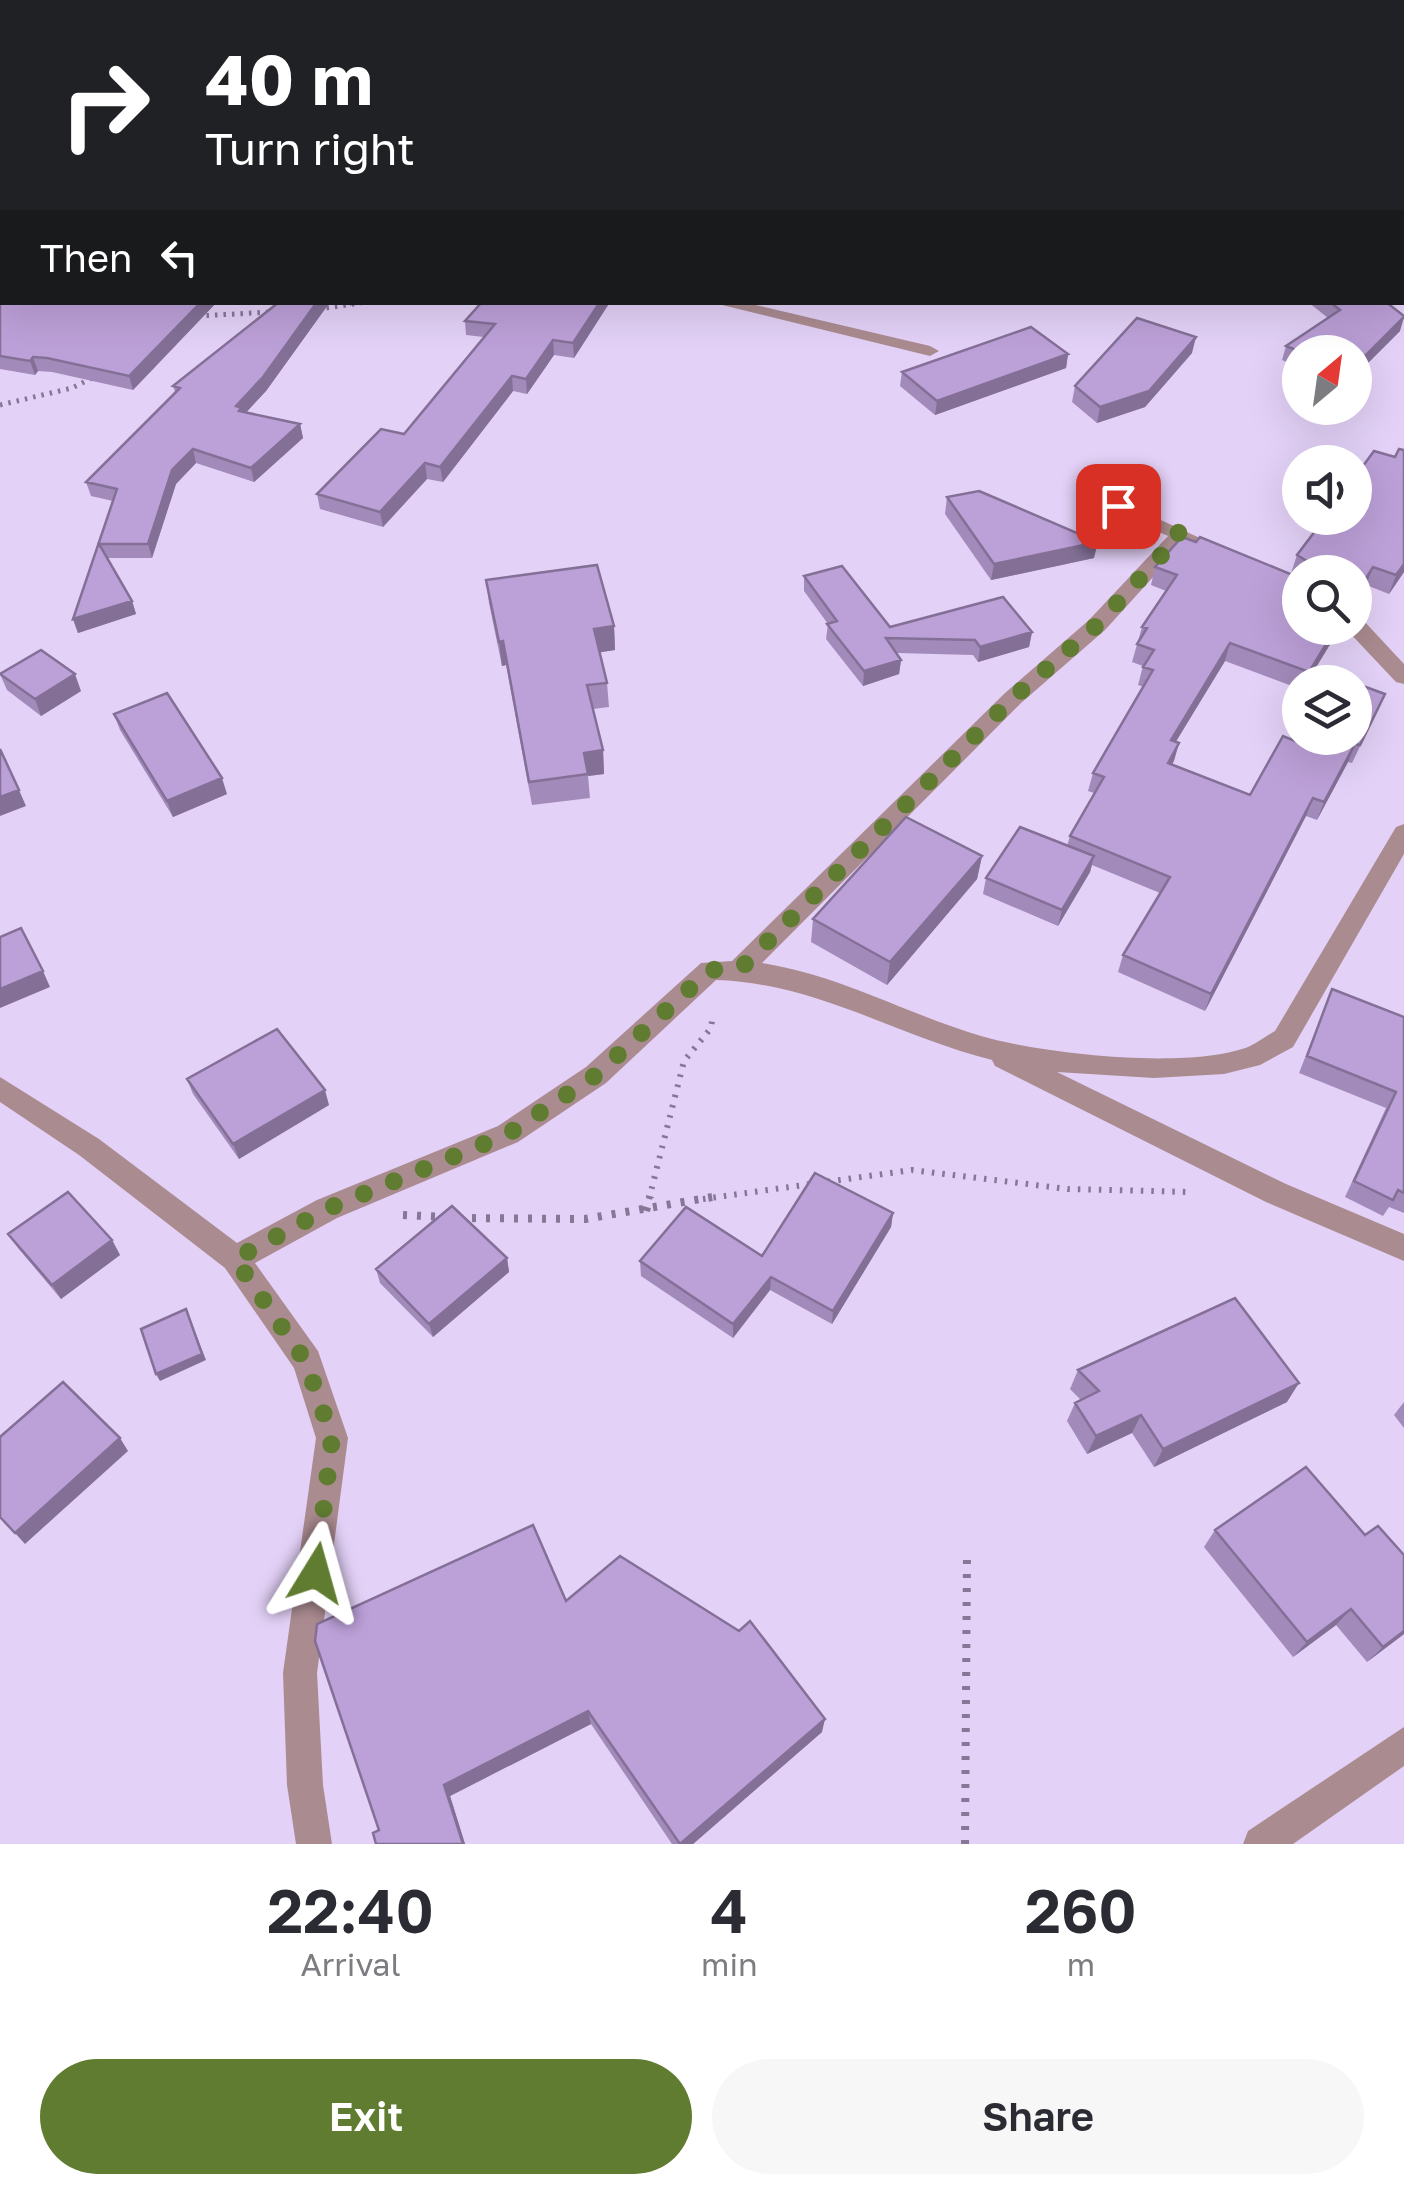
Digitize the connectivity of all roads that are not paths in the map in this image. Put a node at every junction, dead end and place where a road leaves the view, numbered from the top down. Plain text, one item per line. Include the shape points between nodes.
1 (731, 305) edge
2 (930, 351) dead end
3 (1087, 492) dead end
4 (1181, 534) junction
5 (1206, 545) edge
6 (1372, 643) edge
7 (1404, 676) edge
8 (1404, 833) edge
9 (741, 968) junction
10 (982, 1047) junction
11 (0, 1088) edge
12 (1404, 1248) edge
13 (235, 1259) junction
14 (1404, 1745) edge
15 (314, 1844) edge
16 (1261, 1844) edge

1 - 2 street
3 - 4 street
4 - 5 street
4 - 9 street via 1097,625 1013,698
6 - 7 street
8 - 10 street via 1284,1038 1251,1056 1177,1067 1106,1065
9 - 10 street via 846,994
9 - 13 street via 710,970 596,1075 508,1134 327,1209
10 - 12 street via 1276,1193
11 - 13 street
13 - 15 street via 306,1362 332,1438 300,1673
14 - 16 street

